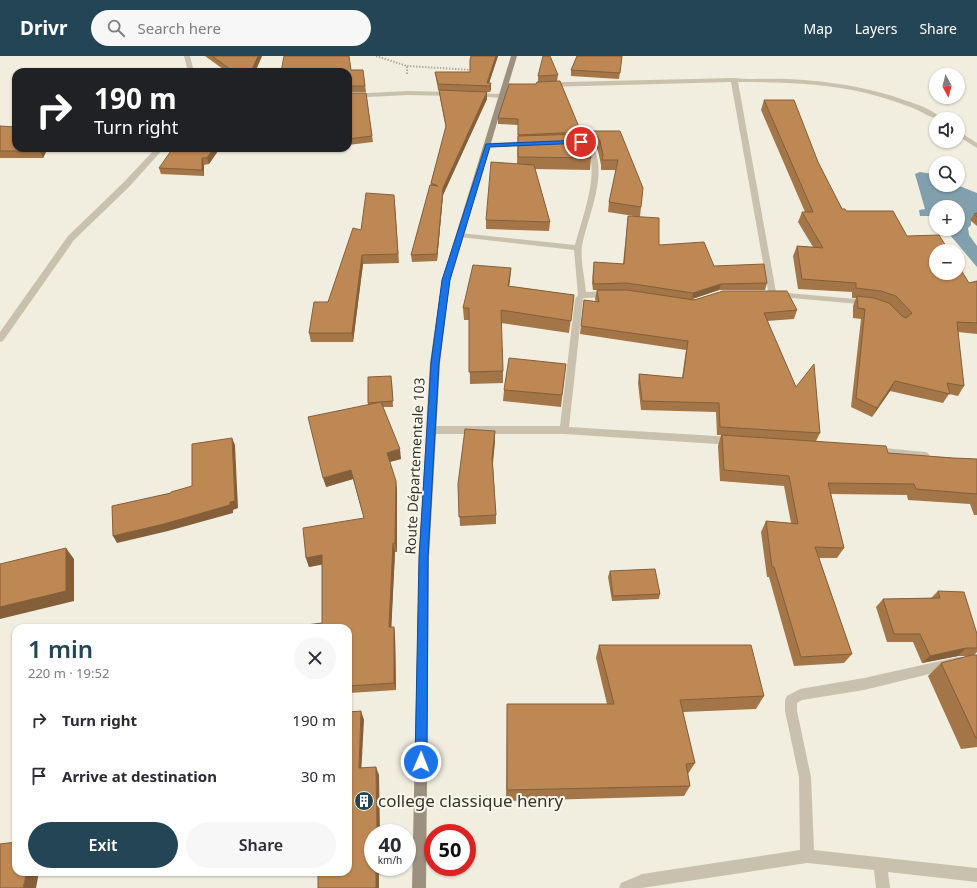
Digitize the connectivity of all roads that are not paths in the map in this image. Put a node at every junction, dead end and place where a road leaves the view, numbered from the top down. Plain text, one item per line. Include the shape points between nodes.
1 (187, 56) edge
2 (514, 56) edge
3 (190, 68) edge
4 (734, 80) junction
5 (544, 85) edge
6 (507, 89) junction
7 (352, 96) edge
8 (929, 114) edge
9 (965, 138) edge
10 (573, 142) edge
11 (542, 143) edge
12 (488, 145) junction
13 (977, 146) edge
14 (156, 152) edge
15 (460, 236) junction
16 (578, 248) junction
17 (619, 294) edge
18 (582, 295) junction
19 (875, 304) edge
20 (0, 339) edge
21 (431, 430) junction
22 (564, 430) junction
23 (738, 442) edge
24 (865, 450) edge
25 (933, 457) edge
26 (977, 662) edge
27 (806, 856) junction
28 (880, 864) junction
29 (977, 875) edge
30 (419, 888) edge
31 (626, 888) edge
32 (884, 888) edge

1 - 3 street
2 - 6 main road, Route Départementale 103
4 - 5 street
4 - 8 street via 800,81 840,85 907,103
4 - 19 street via 769,294
6 - 7 street
6 - 12 main road, Route Départementale 103
9 - 13 street
10 - 16 street via 589,144 596,165
11 - 12 street
12 - 15 main road, Route Départementale 103
14 - 20 street via 71,238
15 - 16 street
15 - 21 main road, Route Départementale 103 via 446,280 435,363
16 - 18 street
17 - 18 street
18 - 22 street via 578,305
21 - 22 street
21 - 30 main road, Route Départementale 103 via 424,557
22 - 23 street
24 - 25 street
26 - 27 street via 958,662 864,684 800,695 791,700 805,777
27 - 28 street
27 - 31 street via 642,881
28 - 29 street
28 - 32 street

